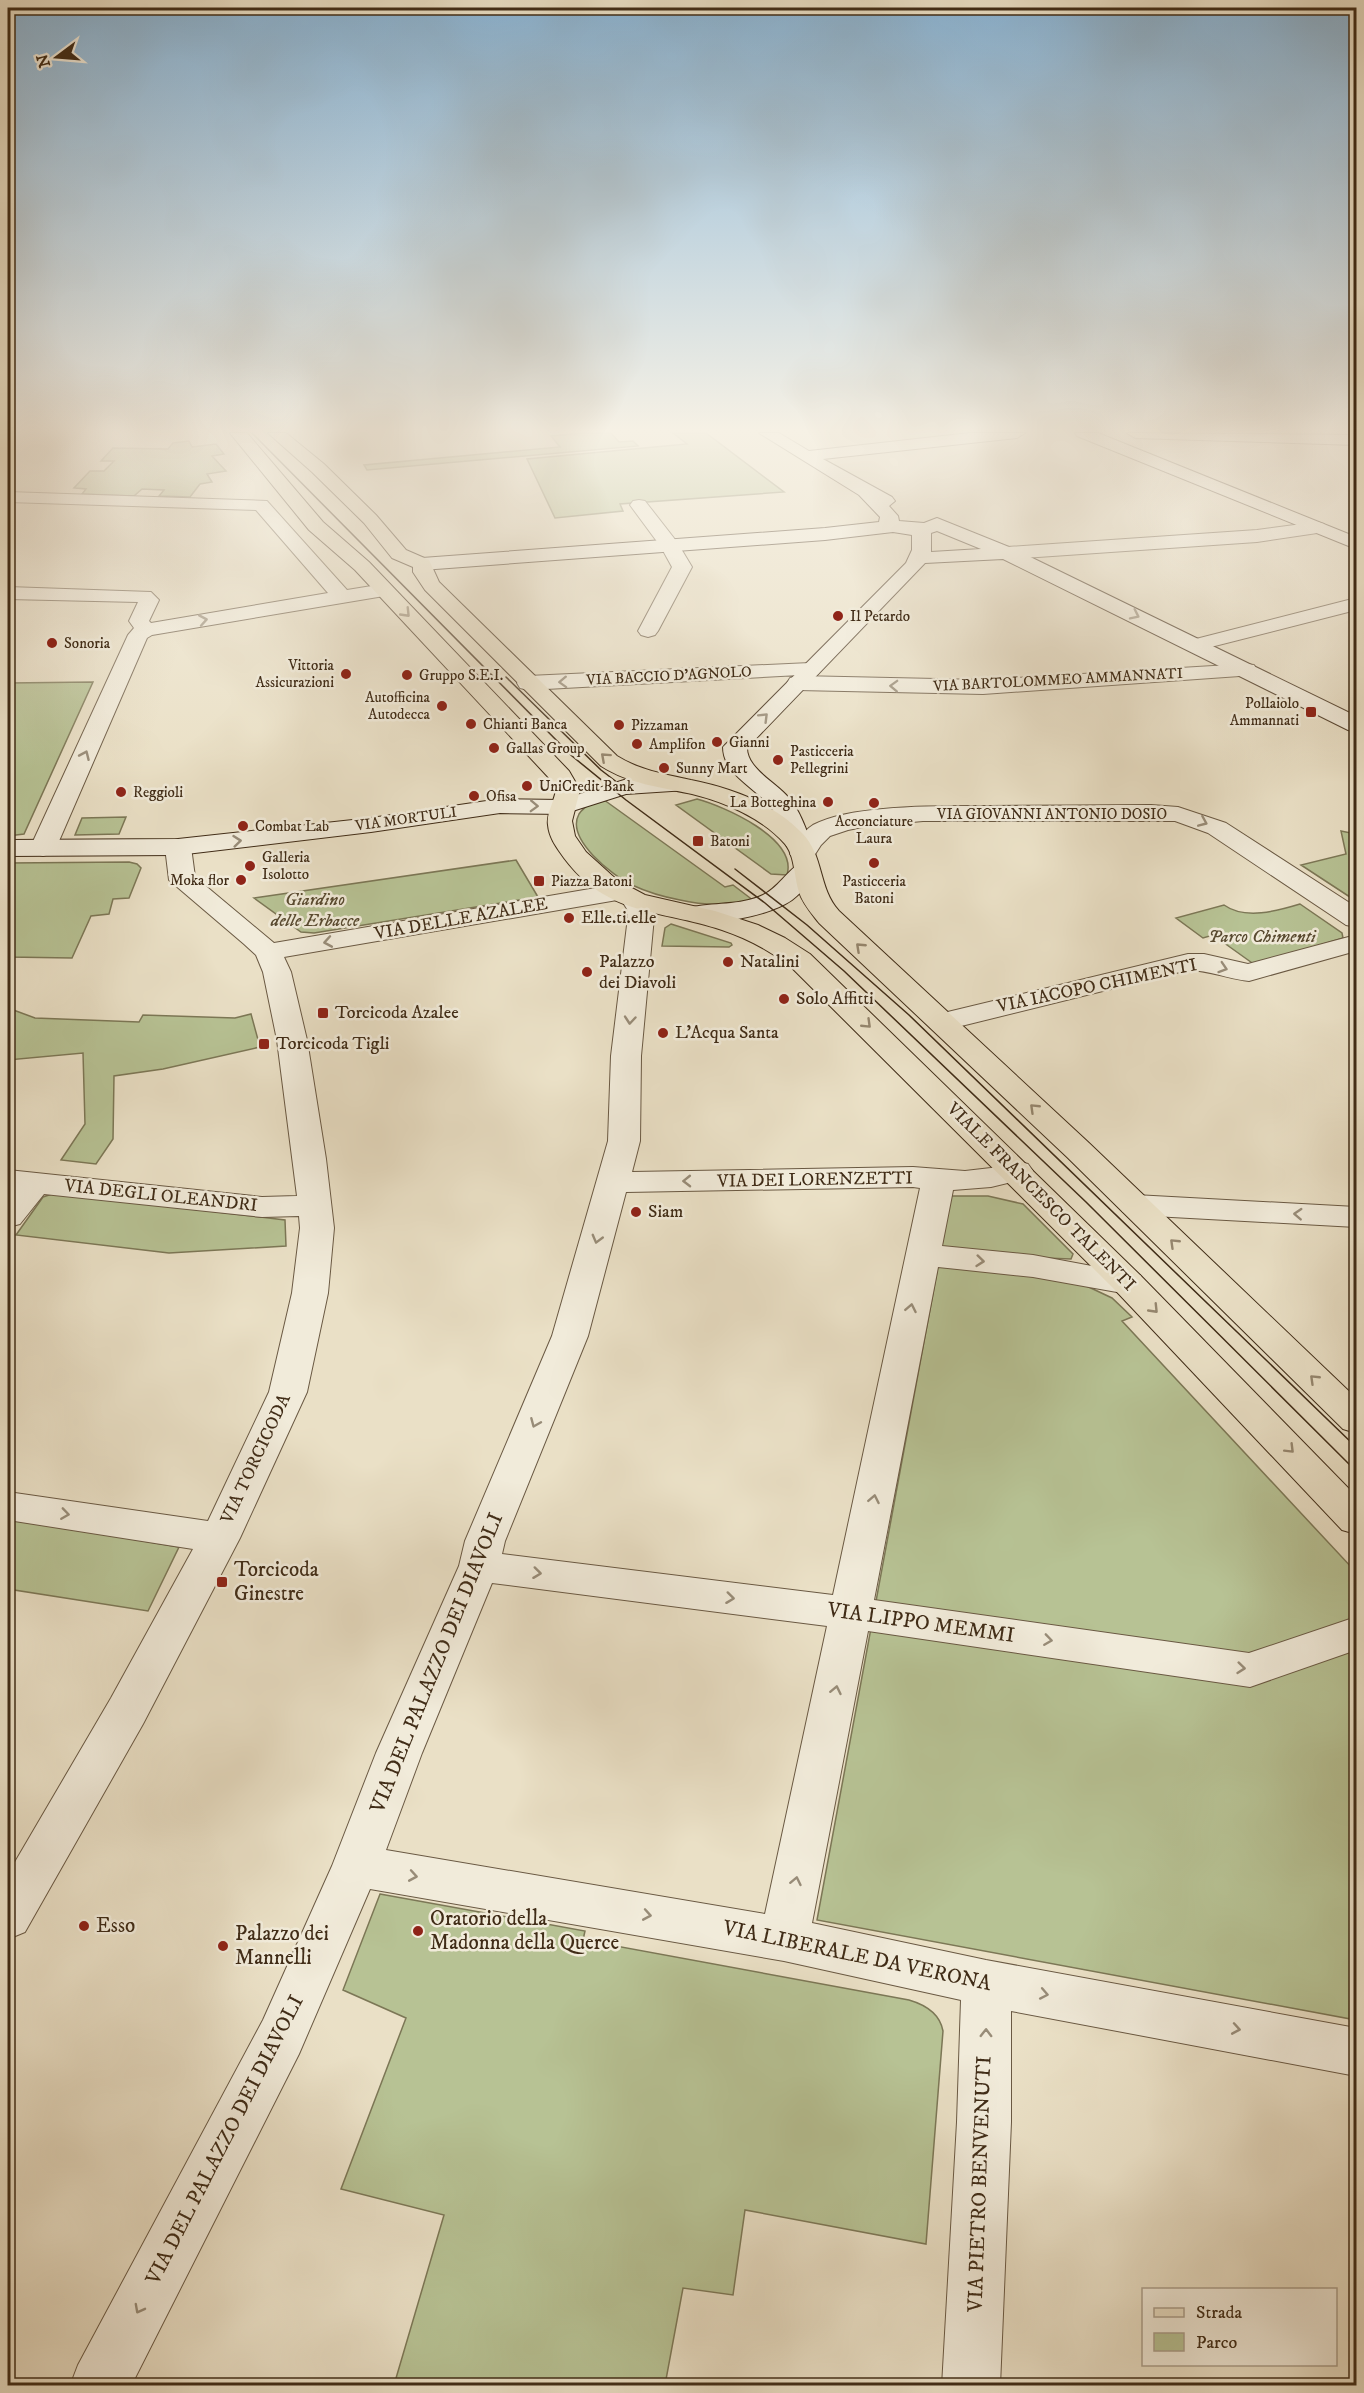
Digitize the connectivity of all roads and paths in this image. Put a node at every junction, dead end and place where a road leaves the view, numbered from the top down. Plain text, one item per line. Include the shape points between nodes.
1 (296, 545) edge
2 (337, 545) edge
3 (391, 545) edge
4 (687, 545) edge
5 (922, 545) edge
6 (982, 545) edge
7 (1129, 545) edge
8 (670, 546) junction
9 (1007, 553) junction
10 (920, 558) junction
11 (431, 563) junction
12 (384, 590) junction
13 (8, 593) edge
14 (342, 597) junction
15 (1356, 604) edge
16 (1334, 610) junction
17 (1356, 619) edge
18 (146, 630) junction
19 (648, 631) dead end
20 (1195, 645) junction
21 (1246, 670) junction
22 (804, 676) junction
23 (528, 683) junction
24 (1356, 726) edge
25 (678, 785) junction
26 (563, 807) junction
27 (178, 847) junction
28 (8, 848) edge
29 (43, 848) junction
30 (803, 856) junction
31 (627, 896) junction
32 (698, 914) junction
33 (1356, 919) edge
34 (1356, 943) edge
35 (267, 952) junction
36 (941, 1022) junction
37 (1017, 1171) junction
38 (21, 1181) edge
39 (612, 1182) junction
40 (939, 1182) junction
41 (314, 1204) junction
42 (1135, 1205) junction
43 (8, 1217) edge
44 (1356, 1217) edge
45 (922, 1255) junction
46 (1128, 1283) junction
47 (1356, 1420) edge
48 (8, 1506) edge
49 (1356, 1520) edge
50 (220, 1538) junction
51 (479, 1566) junction
52 (852, 1613) junction
53 (1356, 1633) edge
54 (356, 1866) junction
55 (8, 1917) edge
56 (784, 1939) junction
57 (986, 1983) junction
58 (1356, 2052) edge
59 (99, 2385) edge
60 (971, 2385) edge

1 - 14 street
2 - 12 main road
3 - 11 main road via 399,554
4 - 8 street
5 - 10 street
6 - 9 street
7 - 9 street
8 - 11 street
8 - 19 street via 682,567
9 - 10 street
9 -> 20 street
10 - 22 street
11 - 23 main road via 423,572 432,586
12 - 14 street
12 -> 26 main road via 561,776 568,790
13 - 18 street via 144,596 149,600 139,621
18 -> 14 street
15 - 16 street
16 - 17 street
16 - 20 street
29 -> 18 street via 134,641
20 - 21 street
21 -> 22 street, VIA BARTOLOMMEO AMMANNATI via 983,687
21 - 24 street
22 -> 23 street, VIA BACCIO D'AGNOLO
30 -> 22 street via 784,809 740,764 734,752
25 -> 23 main road via 641,777 614,765
25 - 26 street, VIA MORTULI via 624,787
25 - 30 main road via 708,791 753,809 779,826
27 -> 26 street, VIA MORTULI via 500,806
26 - 31 main road via 560,825 565,843 586,867
27 - 29 street, VIA MORTULI
27 - 35 street via 182,880
28 - 29 street
30 - 32 street, VIA GIOVANNI ANTONIO DOSIO via 787,893 771,902
30 -> 33 street, VIA GIOVANNI ANTONIO DOSIO via 814,836 829,828 890,816 1178,814 1216,828
36 -> 30 main road via 829,917 813,894
31 - 32 main road, VIALE FRANCESCO TALENTI
31 -> 35 street, VIA DELLE AZALEE
31 -> 39 street, VIA DEL PALAZZO DEI DIAVOLI via 640,909 641,917 626,1056 624,1141
32 -> 37 main road, VIALE FRANCESCO TALENTI via 771,939 801,960
36 -> 34 street, VIA IACOPO CHIMENTI via 1188,962 1250,973
35 - 41 street, VIA TORCICODA via 277,972 292,1040
42 -> 36 main road
37 - 40 street, VIA DEI LORENZETTI via 983,1180
37 - 46 main road, VIALE FRANCESCO TALENTI
38 - 41 street, VIA DEGLI OLEANDRI via 262,1207
38 - 43 street
40 -> 39 street, VIA DEI LORENZETTI via 913,1177
39 -> 51 street, VIA DEL PALAZZO DEI DIAVOLI via 570,1336 485,1541
40 - 45 street
41 - 50 street, VIA TORCICODA via 317,1228 310,1293 288,1392
44 -> 42 street
47 -> 42 main road
45 -> 46 street via 1033,1266
52 -> 45 street
46 -> 49 main road, VIALE FRANCESCO TALENTI
48 -> 50 street
50 - 55 street, VIA TORCICODA via 127,1711
51 -> 52 street, VIA LIPPO MEMMI
51 - 54 street, VIA DEL PALAZZO DEI DIAVOLI via 399,1753
52 -> 53 street, VIA LIPPO MEMMI via 1250,1670
56 -> 52 street
54 -> 56 street, VIA LIBERALE DA VERONA
54 -> 59 street, VIA DEL PALAZZO DEI DIAVOLI via 281,2037
56 - 57 street, VIA LIBERALE DA VERONA
57 -> 58 street, VIA LIBERALE DA VERONA
60 -> 57 street, VIA PIETRO BENVENUTI via 984,2122

